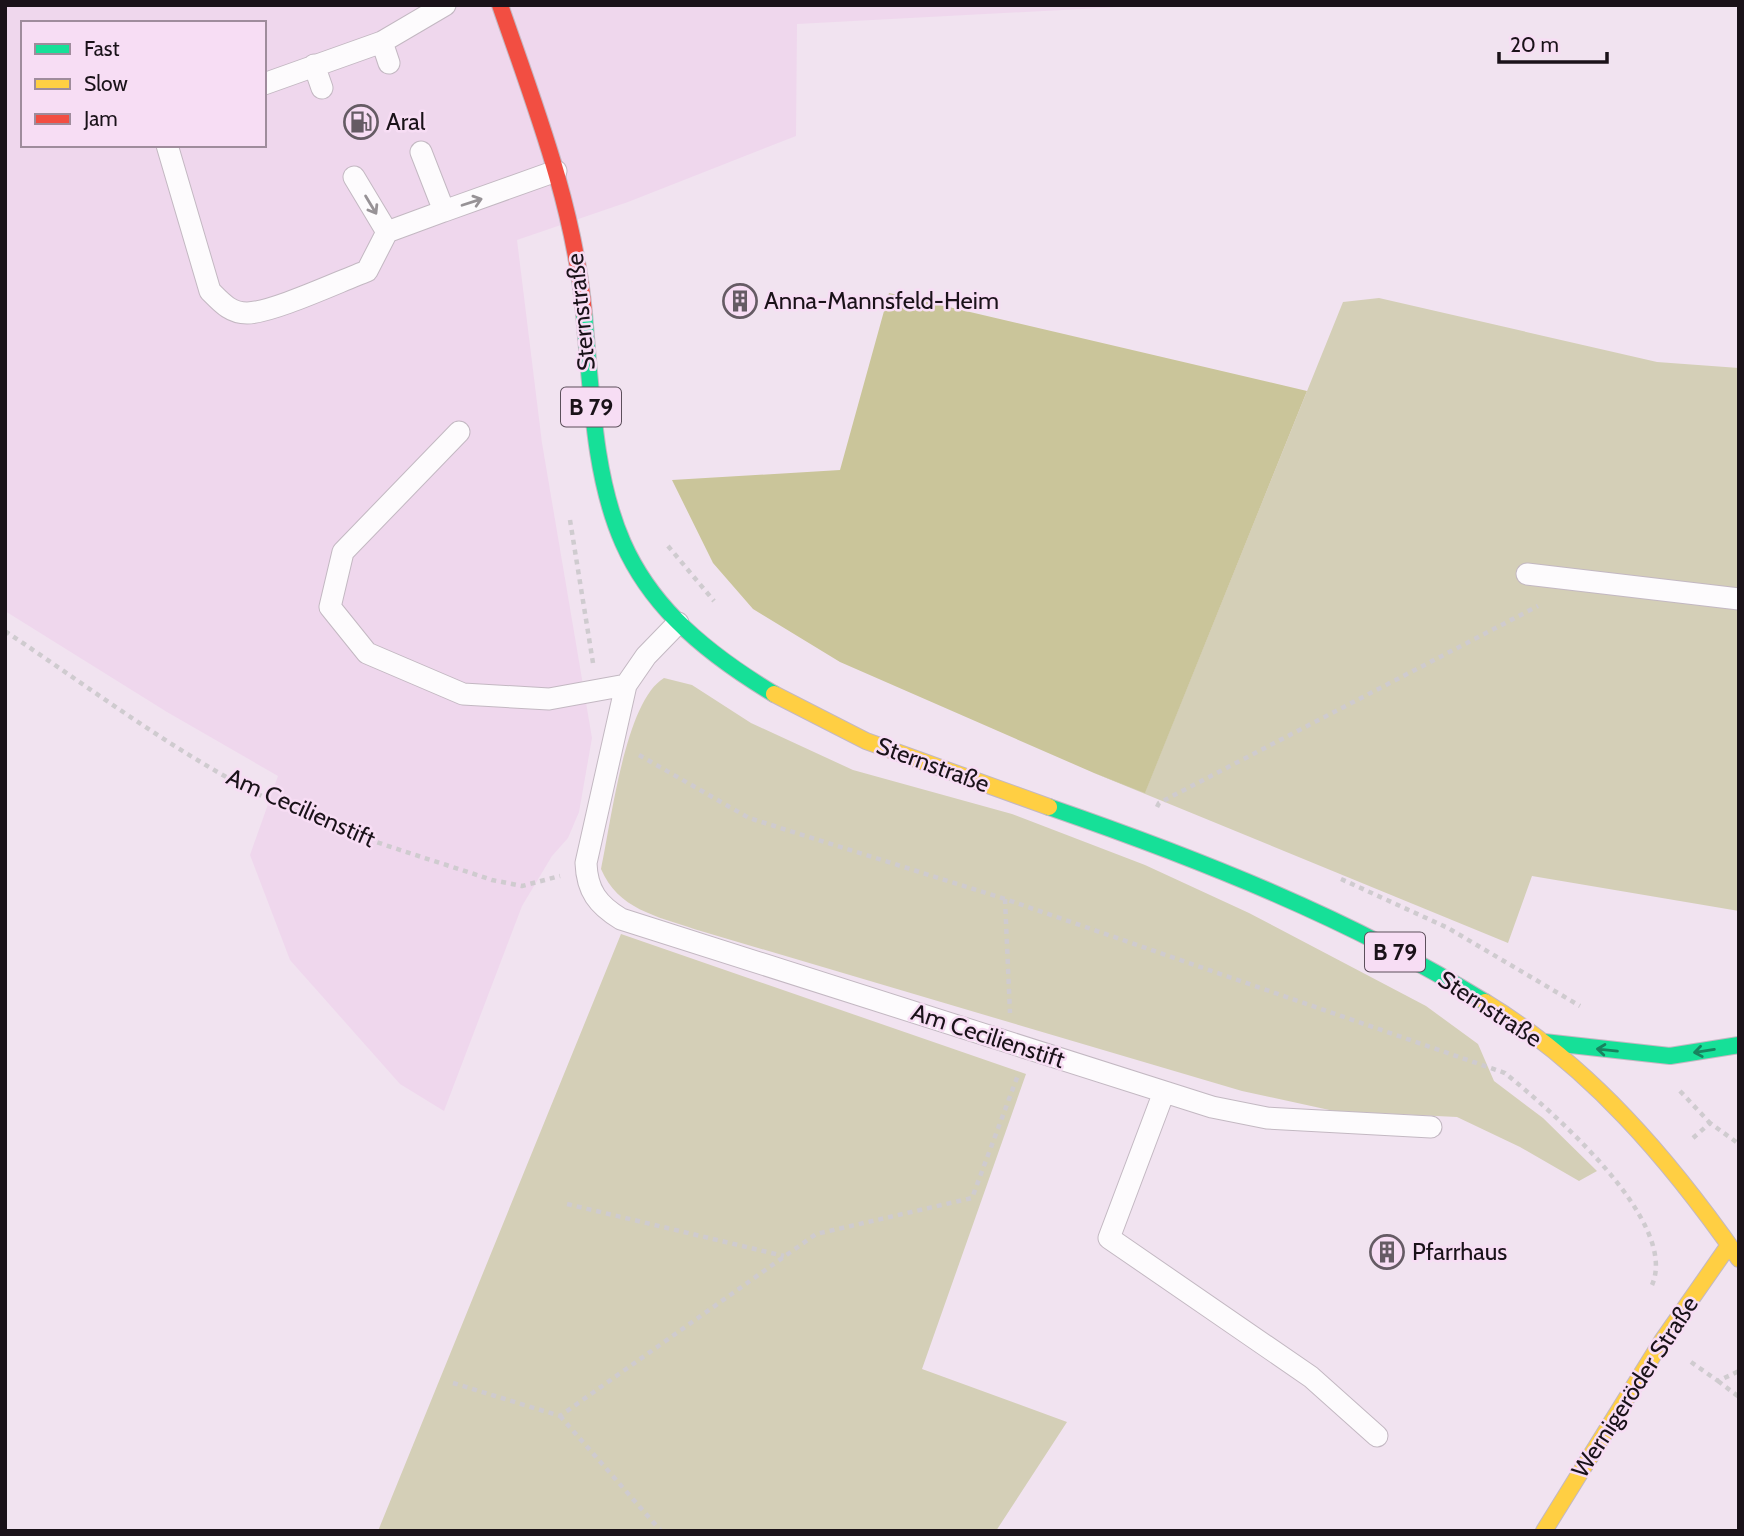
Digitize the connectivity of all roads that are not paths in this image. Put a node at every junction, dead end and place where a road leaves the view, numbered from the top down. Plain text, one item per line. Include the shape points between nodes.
1 (445, 5) edge
2 (500, 5) edge
3 (382, 42) junction
4 (389, 62) dead end
5 (314, 65) junction
6 (266, 83) edge
7 (322, 88) dead end
8 (168, 147) edge
9 (421, 152) dead end
10 (556, 172) junction
11 (354, 177) dead end
12 (444, 211) junction
13 (387, 232) junction
14 (459, 432) dead end
15 (1527, 574) dead end
16 (1739, 599) edge
17 (678, 623) junction
18 (626, 685) junction
19 (1544, 1042) junction
20 (1739, 1045) edge
21 (1164, 1092) junction
22 (1431, 1127) dead end
23 (1729, 1245) junction
24 (1739, 1259) edge
25 (1377, 1436) dead end
26 (1544, 1531) edge

1 - 3 lane
2 - 10 main road, Sternstraße / B 79
3 - 4 lane
3 - 5 lane
5 - 6 lane
5 - 7 lane
8 - 13 lane via 210,291 226,308 246,313 265,309 367,271
9 - 12 lane
12 -> 10 lane
10 - 17 main road, Sternstraße / B 79 via 577,254 601,488 637,574
11 -> 13 lane
12 - 13 lane
14 - 18 lane via 343,552 330,607 367,653 463,694 549,699
15 - 16 lane
17 - 18 lane, Am Cecilienstift
17 - 19 main road, Sternstraße / B 79 via 761,690 828,725 1143,841 1378,943 1496,1008
18 - 21 lane, Am Cecilienstift via 586,863 587,881 604,909 621,919
20 -> 19 main road via 1670,1056
19 - 23 main road, Sternstraße / B 79 via 1614,1107
21 - 22 lane, Am Cecilienstift via 1267,1118
21 - 25 lane via 1108,1238 1311,1377
23 - 24 main road, B 79
23 - 26 main road, Wernigeröder Straße via 1662,1341

